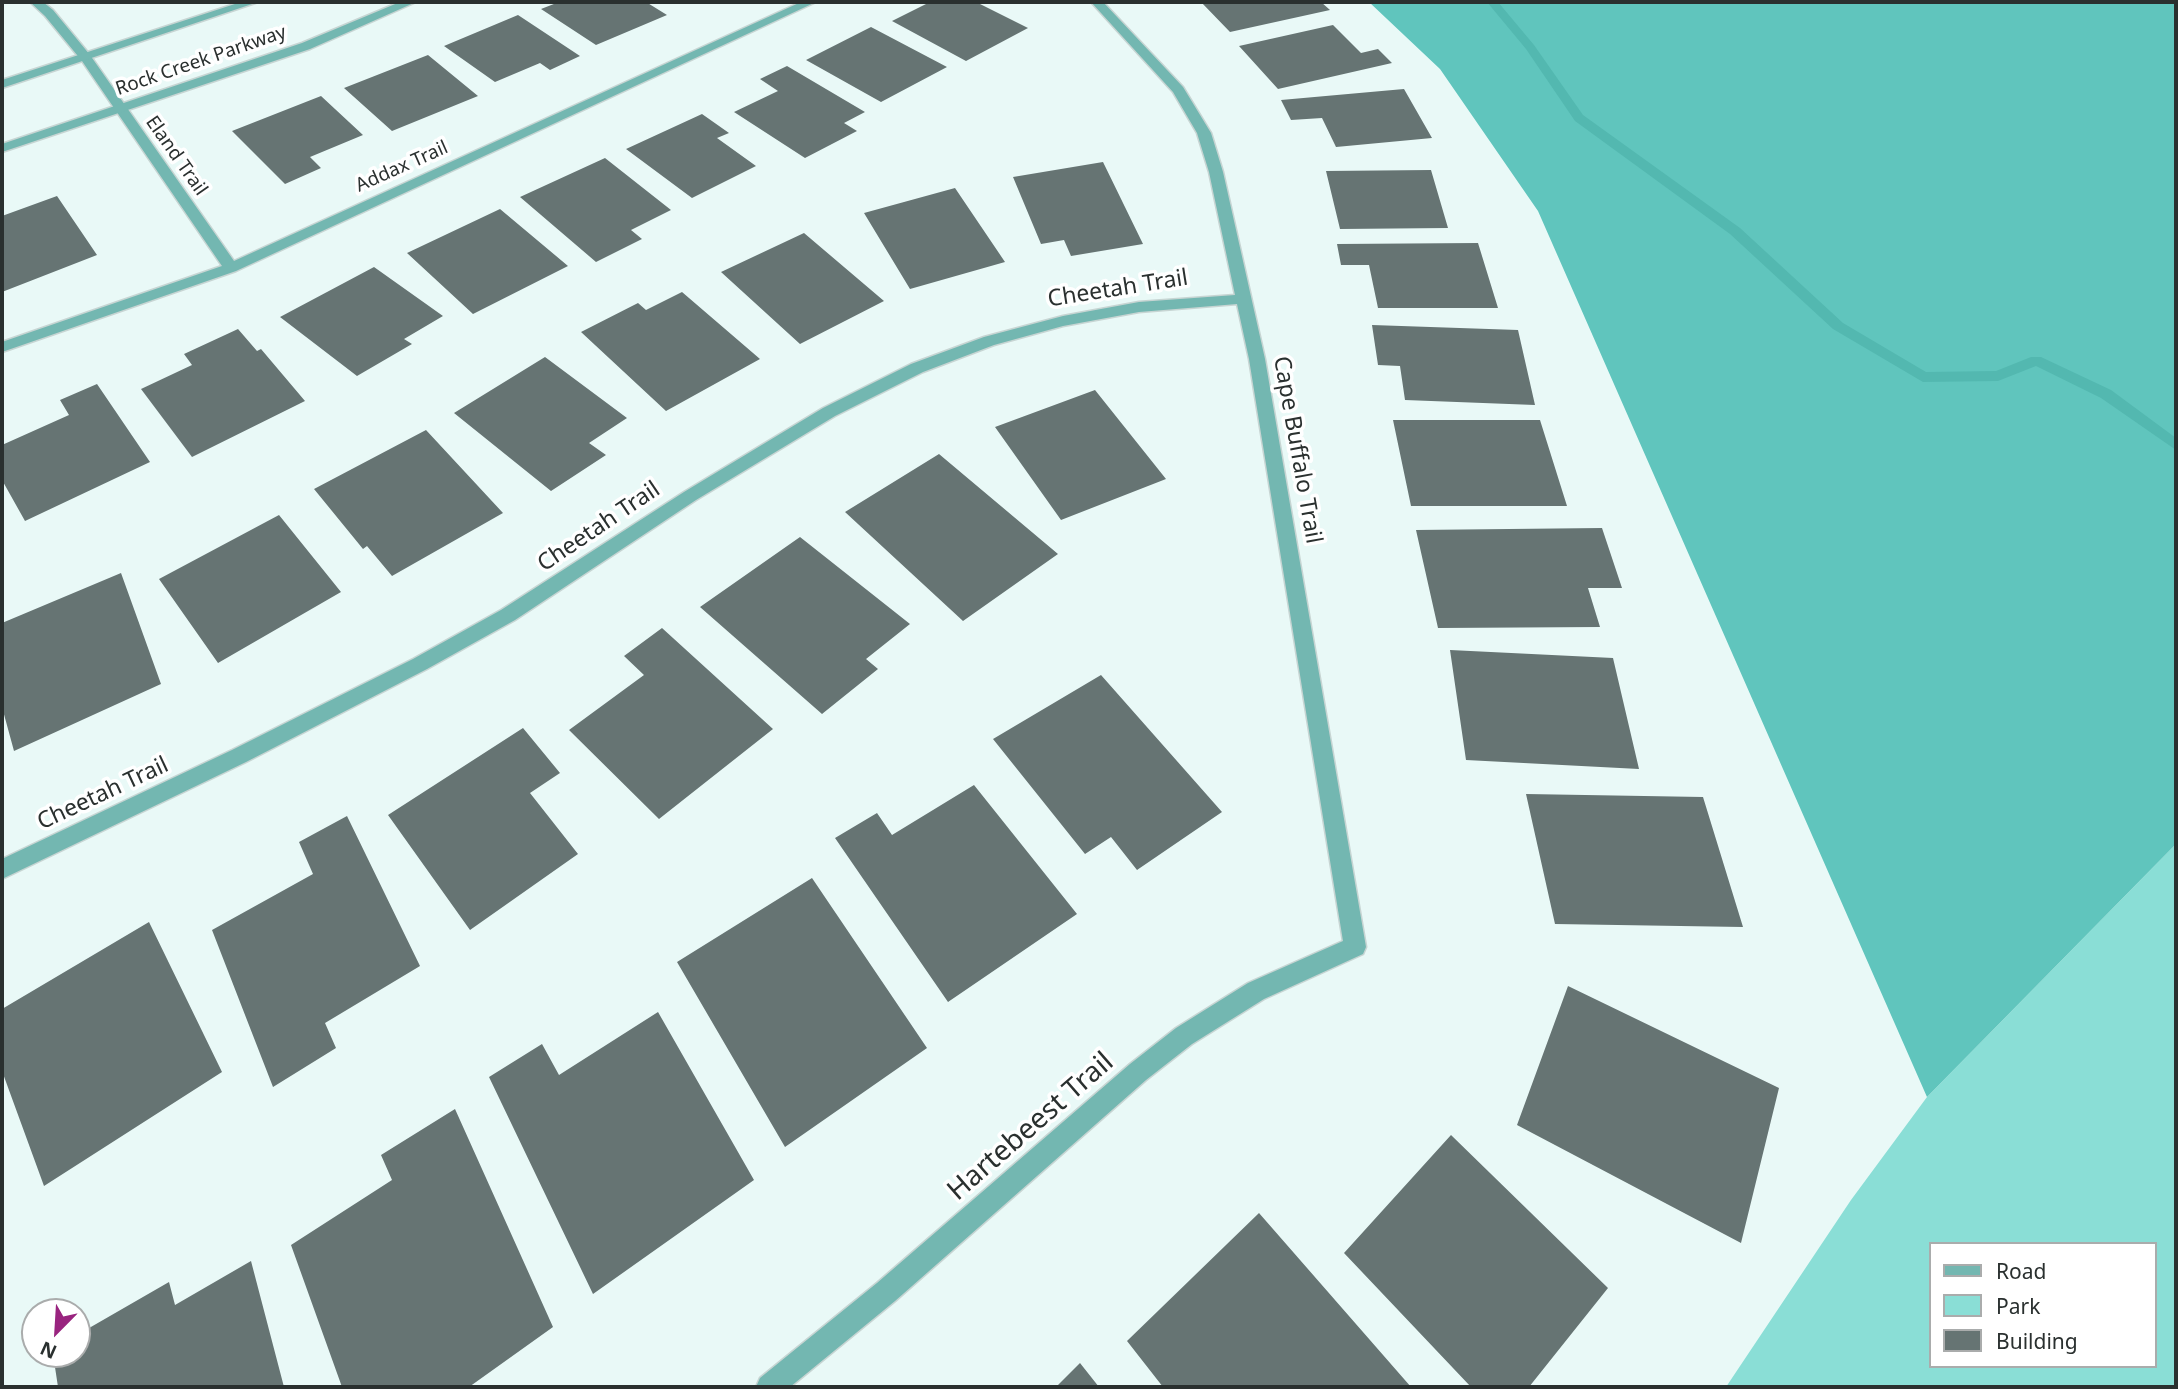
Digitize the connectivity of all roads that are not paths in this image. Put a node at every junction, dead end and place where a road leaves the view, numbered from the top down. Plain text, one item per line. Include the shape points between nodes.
1 (36, 2) edge
2 (252, 2) edge
3 (410, 2) edge
4 (810, 2) edge
5 (1097, 2) edge
6 (86, 58) junction
7 (2, 84) edge
8 (120, 108) junction
9 (2, 148) edge
10 (231, 268) junction
11 (1244, 299) junction
12 (2, 347) edge
13 (2, 869) edge
14 (1355, 947) joint
15 (769, 1387) edge

1 - 6 street, Eland Trail
2 - 6 street, Rock Creek Parkway
3 - 8 street, Rock Creek Parkway via 306,46
4 - 10 street, Addax Trail
5 - 11 street, Cape Buffalo Trail via 1171,82 1204,133
6 - 7 street, Rock Creek Parkway
6 - 8 street, Eland Trail
8 - 9 street, Rock Creek Parkway
8 - 10 street, Eland Trail
10 - 12 street, Addax Trail
11 - 13 street, Cheetah Trail via 1101,313 989,341 917,368 829,412 432,658
11 - 14 street, Cape Buffalo Trail
14 - 15 street, Hartebeest Trail via 1256,991 1184,1036

